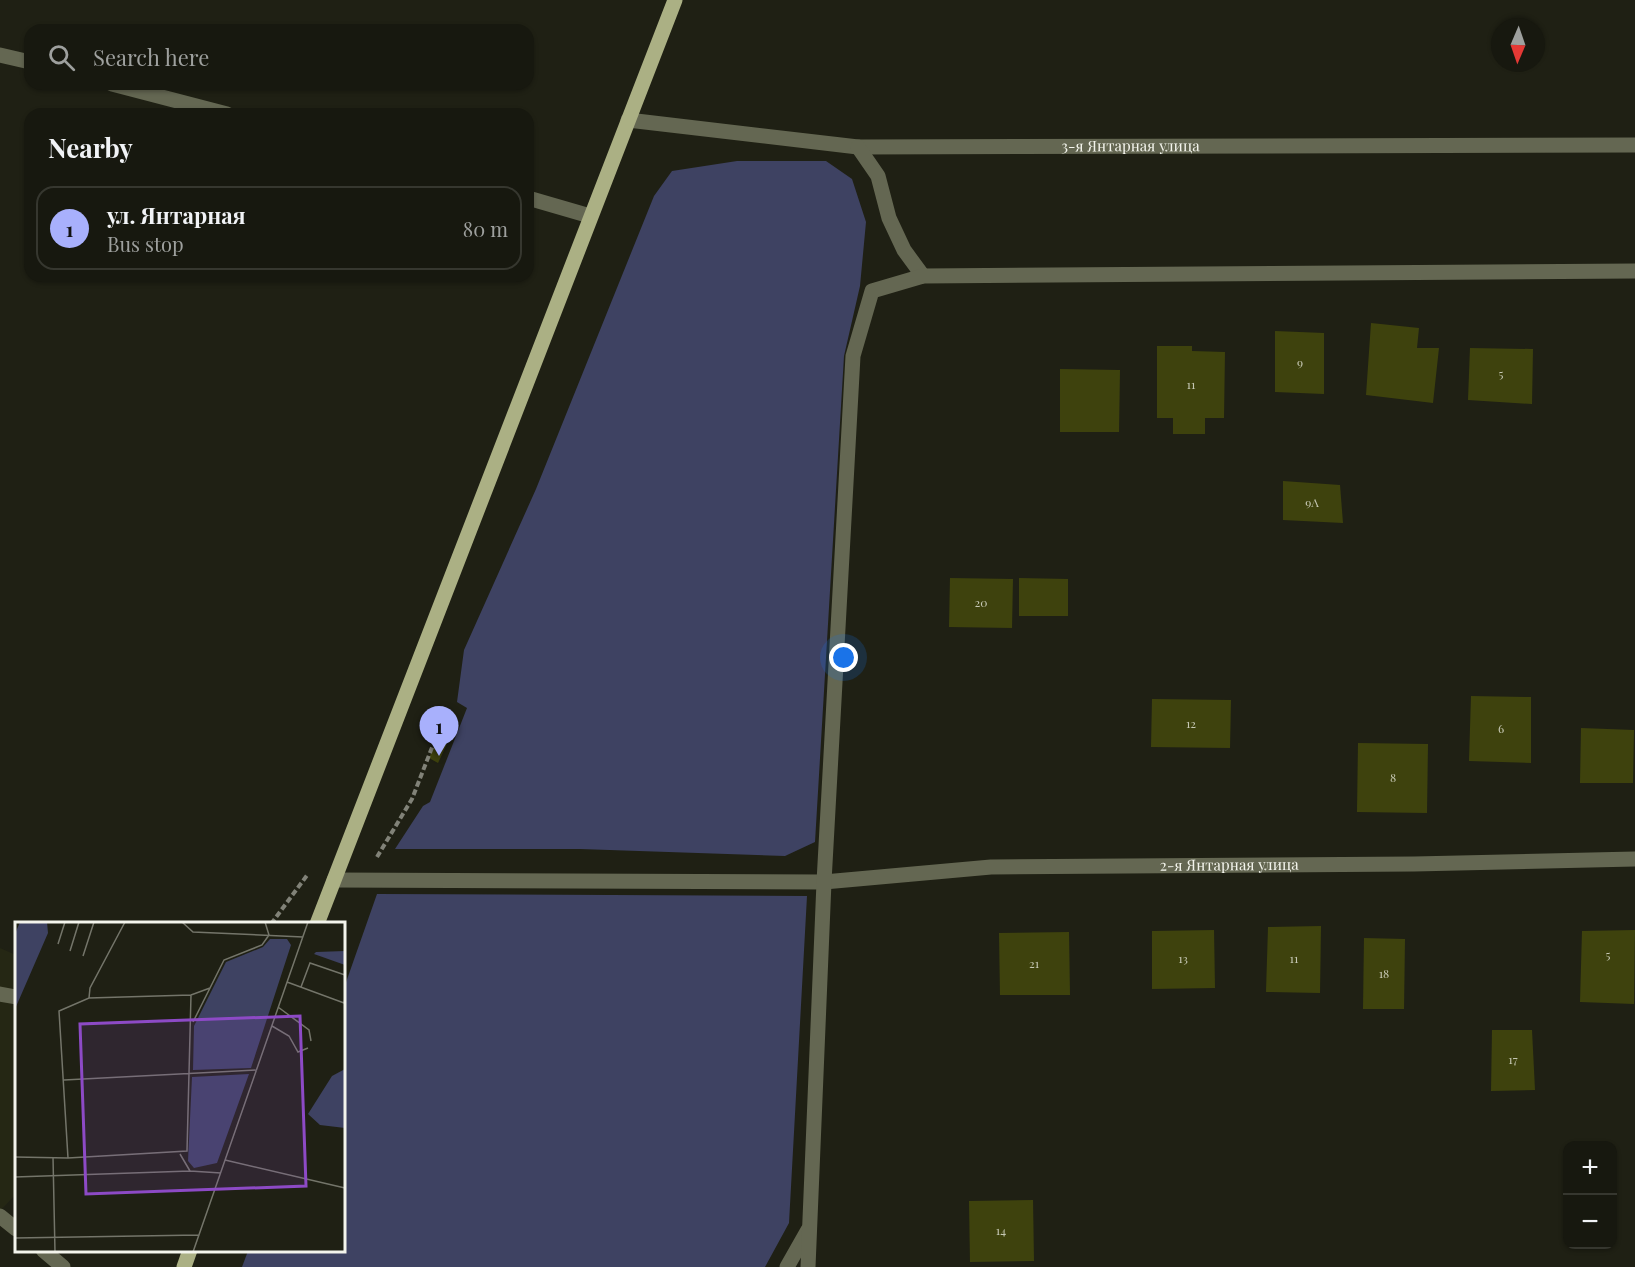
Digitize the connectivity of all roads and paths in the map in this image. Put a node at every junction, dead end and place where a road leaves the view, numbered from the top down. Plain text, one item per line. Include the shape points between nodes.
1 (675, 0) edge
2 (0, 55) edge
3 (24, 61) edge
4 (135, 90) edge
5 (204, 108) edge
6 (628, 120) junction
7 (1635, 145) edge
8 (858, 147) junction
9 (534, 200) edge
10 (591, 216) junction
11 (1635, 271) edge
12 (923, 276) junction
13 (447, 709) dead end
14 (376, 858) dead end
15 (1635, 859) edge
16 (311, 871) dead end
17 (334, 880) junction
18 (824, 882) junction
19 (273, 922) edge
20 (318, 922) edge
21 (0, 994) edge
22 (15, 997) edge
23 (0, 1216) edge
24 (15, 1228) edge
25 (809, 1228) junction
26 (44, 1252) edge
27 (190, 1252) edge
28 (63, 1267) edge
29 (184, 1267) edge
30 (788, 1267) edge
31 (808, 1267) edge

1 - 6 main road
2 - 3 street
4 - 5 street
6 - 8 street, 3-я Янтарная улица
6 - 10 main road
7 - 8 street, 3-я Янтарная улица
8 - 12 street via 878,176 889,218 904,250
9 - 10 street
10 - 17 main road
11 - 12 street
12 - 18 street via 872,291 853,356
13 - 14 path via 412,799
15 - 18 street, 2-я Янтарная улица via 991,867
16 - 19 path
17 - 18 street, 2-я Янтарная улица
17 - 20 main road
18 - 25 street
21 - 22 street
23 - 24 street
25 - 30 street
25 - 31 street
26 - 28 street
27 - 29 main road

